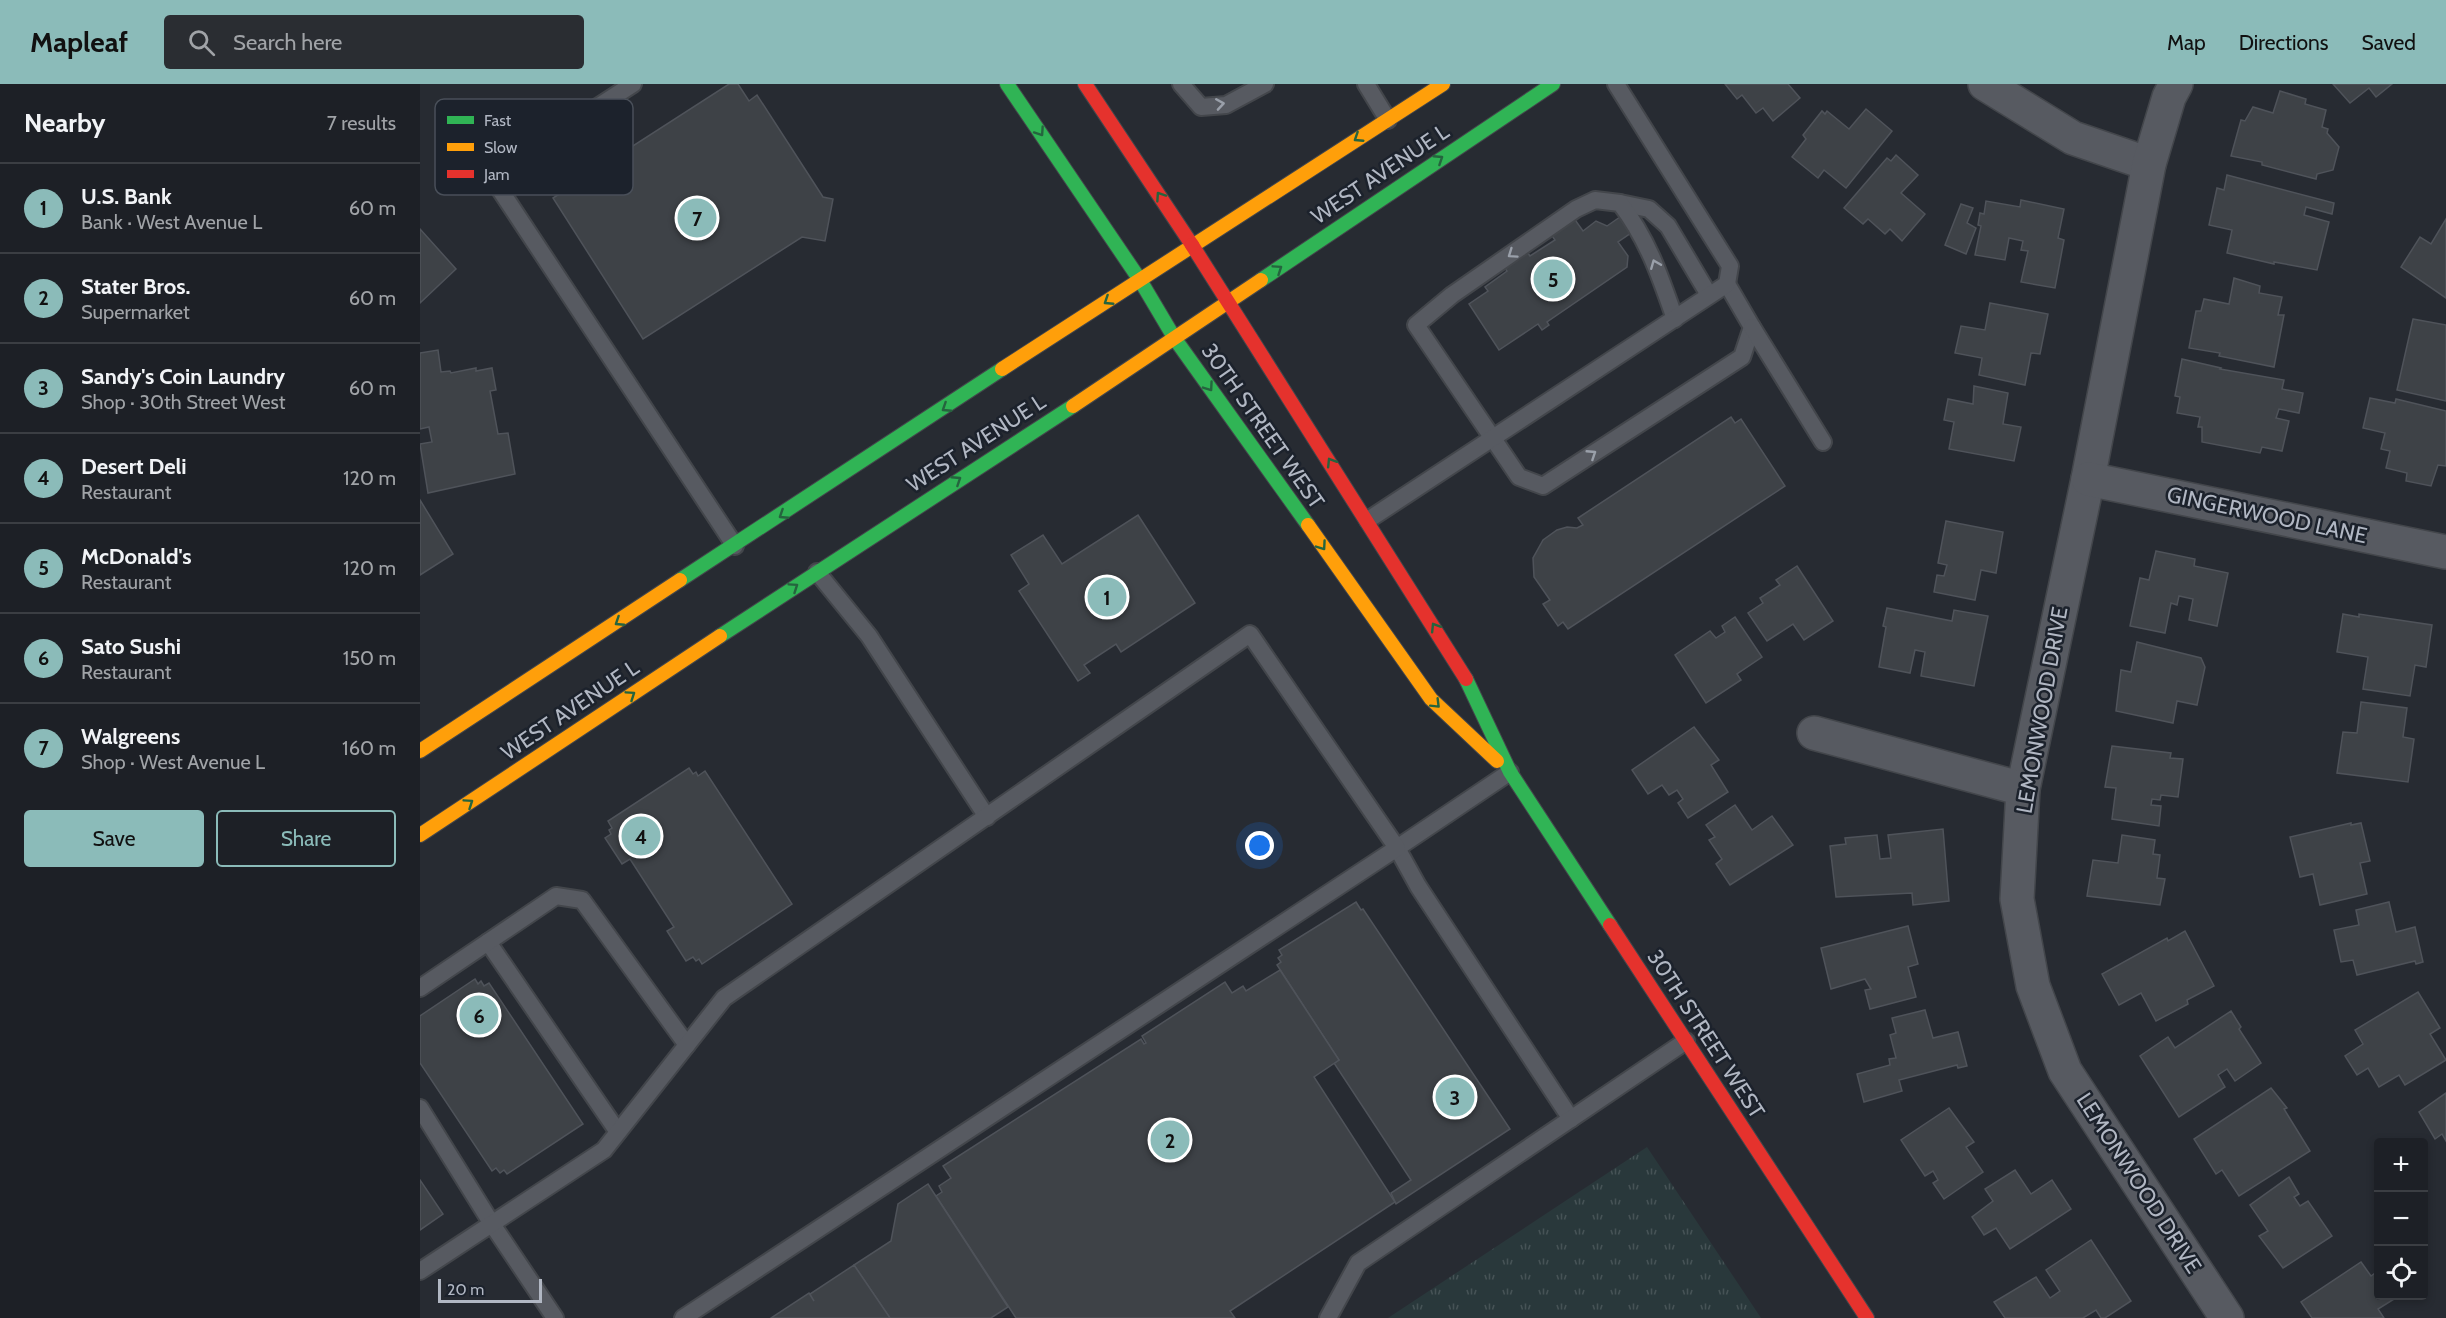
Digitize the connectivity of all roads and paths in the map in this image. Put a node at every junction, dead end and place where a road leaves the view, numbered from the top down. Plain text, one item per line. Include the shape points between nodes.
1 (633, 84) edge
2 (1007, 84) edge
3 (1085, 84) edge
4 (1181, 84) edge
5 (1265, 84) edge
6 (1366, 84) edge
7 (1443, 84) edge
8 (1553, 84) edge
9 (1616, 84) edge
10 (1985, 84) edge
11 (2176, 84) edge
12 (610, 99) edge
13 (1388, 120) junction
14 (2149, 164) junction
15 (504, 195) edge
16 (1620, 203) junction
17 (1192, 245) junction
18 (1140, 280) junction
19 (1726, 284) junction
20 (1709, 295) junction
21 (1230, 302) junction
22 (1675, 318) junction
23 (1752, 327) junction
24 (1175, 339) junction
25 (1493, 438) junction
26 (1823, 442) dead end
27 (2088, 479) junction
28 (1368, 520) junction
29 (735, 546) junction
30 (2446, 552) edge
31 (816, 572) junction
32 (1814, 733) dead end
33 (420, 751) edge
34 (1510, 772) junction
35 (2023, 789) junction
36 (987, 817) junction
37 (420, 835) edge
38 (1397, 848) junction
39 (488, 942) junction
40 (420, 988) edge
41 (1686, 1041) junction
42 (687, 1045) junction
43 (420, 1108) edge
44 (1571, 1119) junction
45 (618, 1132) junction
46 (492, 1224) junction
47 (420, 1271) edge
48 (555, 1318) edge
49 (683, 1318) edge
50 (1328, 1318) edge
51 (1868, 1318) edge
52 (2227, 1318) edge

1 - 12 lane
2 -> 18 main road, 30TH STREET WEST
17 -> 3 main road, 30TH STREET WEST
4 -> 5 lane via 1202,107 1226,105
6 - 13 lane
7 - 13 main road, WEST AVENUE L
21 -> 8 main road, WEST AVENUE L
9 - 19 lane via 1730,266
10 - 14 street via 2073,138
11 - 14 street, LEMONWOOD DRIVE
13 -> 17 main road, WEST AVENUE L
14 - 27 street, LEMONWOOD DRIVE
15 - 29 lane
16 - 20 lane via 1649,209 1668,226
22 -> 16 lane via 1655,261 1638,227
16 -> 25 lane via 1595,200 1576,209 1452,295 1416,325
17 - 18 main road, WEST AVENUE L
17 - 21 main road, 30TH STREET WEST
18 - 24 main road, 30TH STREET WEST
18 -> 29 main road, WEST AVENUE L
19 - 20 lane
19 - 23 lane
20 - 22 lane
21 - 24 main road, WEST AVENUE L
28 -> 21 main road, 30TH STREET WEST
22 - 25 lane
25 -> 23 lane via 1519,477 1543,486 1742,357
23 - 26 lane
31 -> 24 main road, WEST AVENUE L
24 -> 34 main road, 30TH STREET WEST via 1431,699
25 - 28 lane
27 - 30 street, GINGERWOOD LANE
27 - 35 street, LEMONWOOD DRIVE
34 -> 28 main road, 30TH STREET WEST via 1462,669
29 -> 33 main road, WEST AVENUE L
31 - 36 lane via 868,636
37 -> 31 main road, WEST AVENUE L
32 - 35 street
34 - 38 lane
34 - 41 main road, 30TH STREET WEST
35 - 52 street, LEMONWOOD DRIVE via 2017,899 2033,986 2065,1071
36 - 38 lane via 1250,634
36 - 42 lane via 724,998
38 - 44 lane
38 - 49 lane
39 - 40 lane
39 - 42 lane via 556,896 582,900
39 - 45 lane
41 - 44 lane
41 - 51 main road, 30TH STREET WEST
42 - 45 lane
43 - 46 lane
44 - 50 lane via 1358,1263
45 - 46 lane via 604,1150
46 - 47 lane
46 - 48 lane

